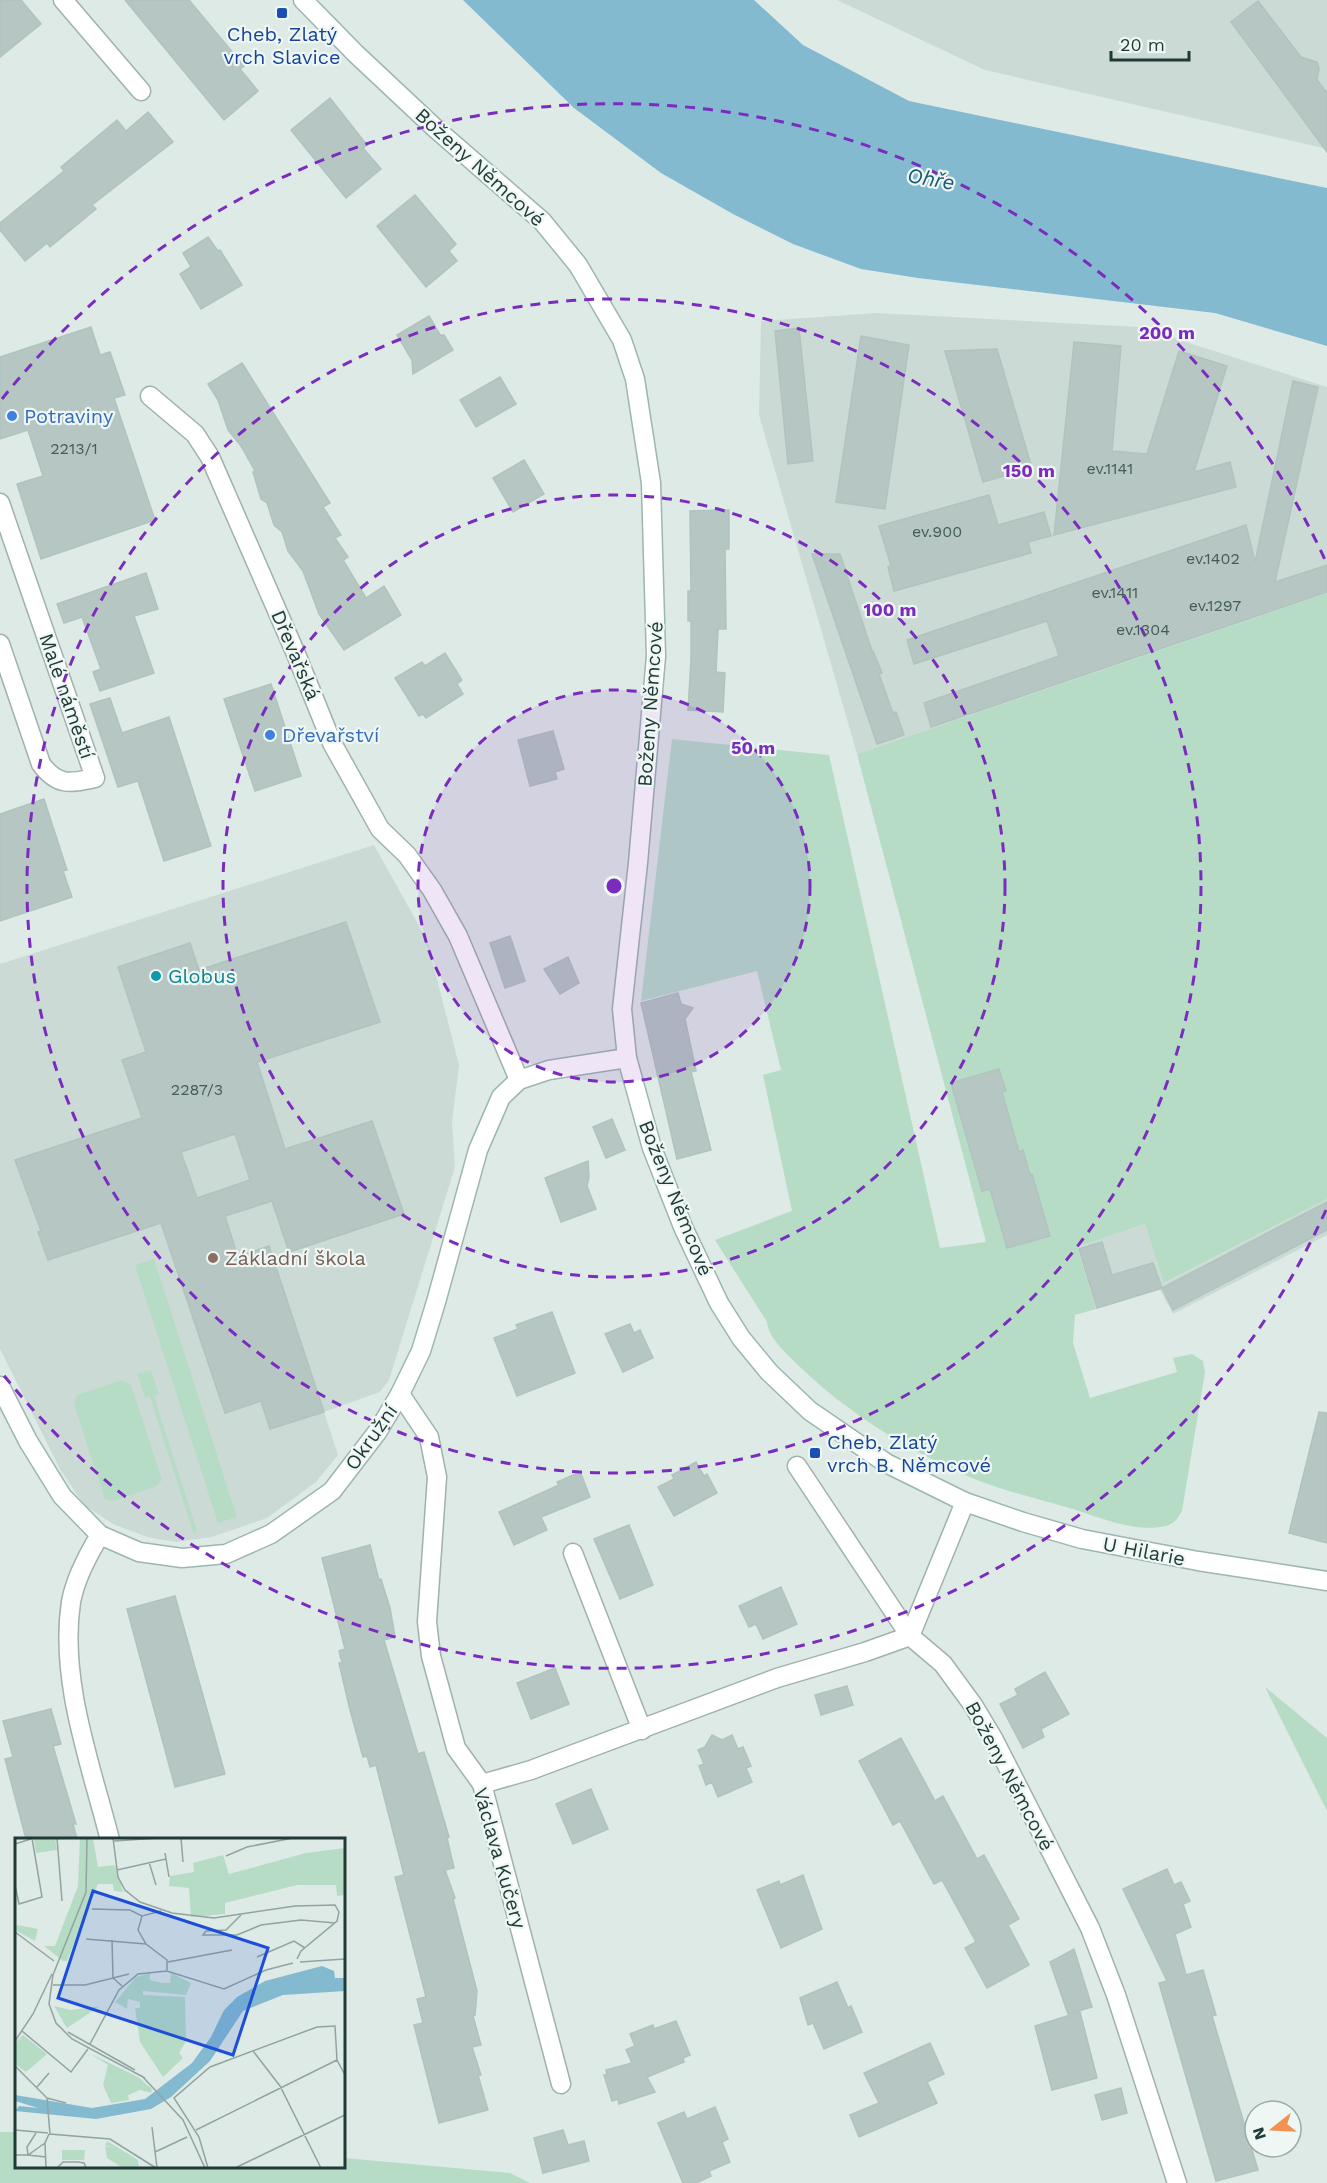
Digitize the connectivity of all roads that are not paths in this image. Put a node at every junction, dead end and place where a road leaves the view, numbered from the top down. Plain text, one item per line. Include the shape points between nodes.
1 (63, 0) edge
2 (303, 0) edge
3 (141, 91) dead end
4 (150, 396) dead end
5 (0, 504) edge
6 (0, 644) edge
7 (627, 1058) junction
8 (519, 1080) junction
9 (0, 1386) edge
10 (400, 1394) junction
11 (797, 1466) dead end
12 (965, 1502) junction
13 (100, 1534) junction
14 (573, 1553) dead end
15 (1327, 1581) edge
16 (910, 1636) junction
17 (642, 1730) junction
18 (482, 1784) junction
19 (110, 1838) edge
20 (561, 2084) dead end
21 (1177, 2183) edge

1 - 3 street
2 - 7 street, Boženy Němcové via 436,129 542,220 578,265 622,340 635,379 651,483 656,656 622,1010
4 - 8 street, Dřevařská via 195,434 210,457 332,743 380,830 407,855 458,936
5 - 6 street, Malé náměstí via 95,778 71,783 48,774 41,764
7 - 8 street, Okružní via 549,1070
7 - 12 street, Boženy Němcové via 652,1149 683,1227 719,1303 741,1338 769,1372 810,1411 886,1463
8 - 10 street, Okružní via 501,1097 478,1150 421,1351
9 - 13 street, Okružní via 62,1496
10 - 13 street, Okružní via 378,1431 332,1491 271,1534 226,1554 182,1558 139,1552
10 - 18 street, Václava Kučery via 429,1437 437,1477 427,1622 431,1656 456,1748
11 - 16 street, Boženy Němcové
12 - 15 street, U Hilarie via 1082,1539
12 - 16 street
13 - 19 street via 72,1600 69,1641 74,1699
14 - 17 street
16 - 17 street via 777,1678
16 - 21 street, Boženy Němcové via 944,1664 973,1705 1090,1928
17 - 18 street
18 - 20 street, Václava Kučery

